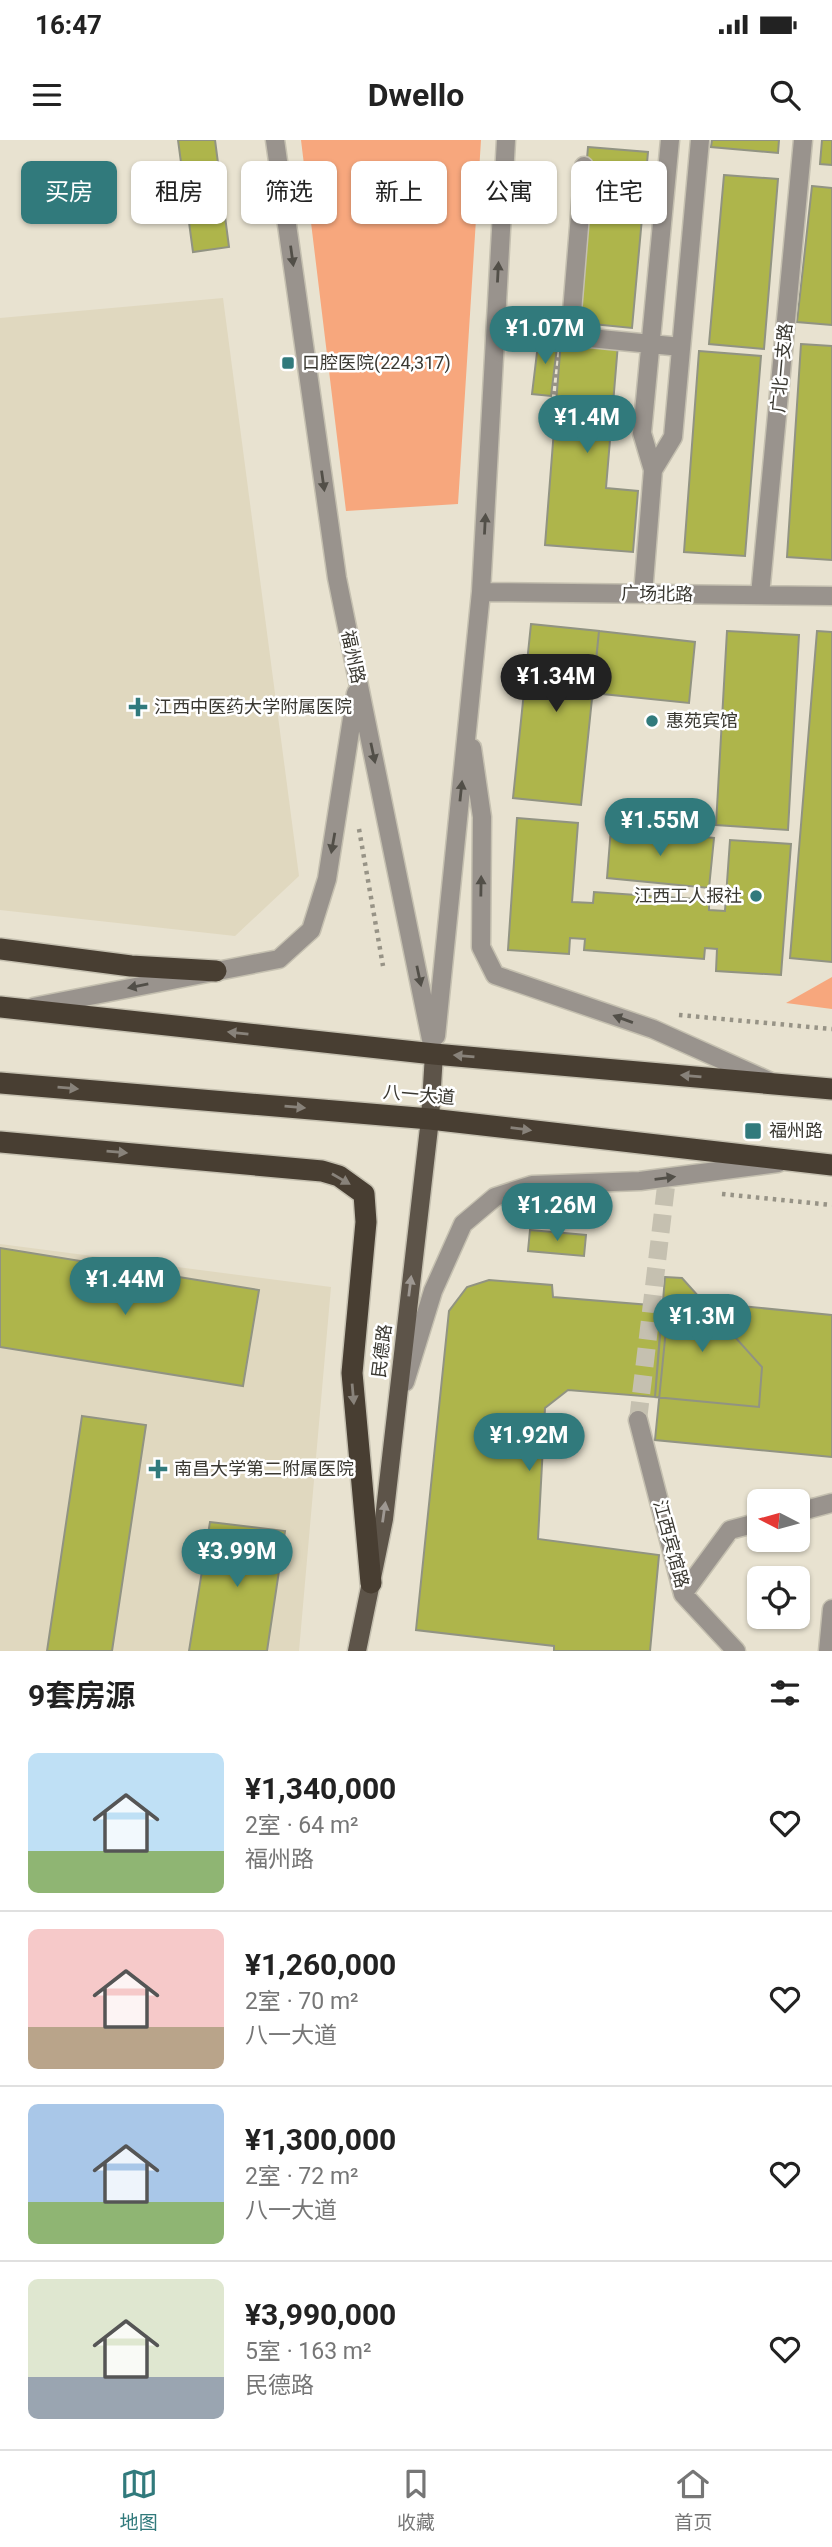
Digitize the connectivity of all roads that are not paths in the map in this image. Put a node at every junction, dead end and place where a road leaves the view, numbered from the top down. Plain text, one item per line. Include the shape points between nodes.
1 (275, 140) edge
2 (506, 140) edge
3 (670, 140) edge
4 (700, 140) edge
5 (803, 140) edge
6 (579, 224) edge
7 (650, 344) junction
8 (681, 347) junction
9 (653, 470) junction
10 (481, 592) junction
11 (643, 594) junction
12 (760, 595) junction
13 (832, 596) edge
14 (358, 679) junction
15 (468, 721) junction
16 (0, 949) edge
17 (216, 971) junction
18 (10, 1008) edge
19 (435, 1054) junction
20 (0, 1083) edge
21 (776, 1084) junction
22 (832, 1089) edge
23 (430, 1119) junction
24 (0, 1142) edge
25 (793, 1162) junction
26 (832, 1165) edge
27 (396, 1409) junction
28 (638, 1420) tunnel mouth
29 (832, 1503) edge
30 (810, 1509) edge
31 (747, 1525) edge
32 (371, 1583) junction
33 (683, 1594) junction
34 (832, 1609) edge
35 (357, 1651) edge
36 (736, 1651) edge
37 (828, 1651) edge

1 -> 14 street, 福州路 via 337,578
10 -> 2 street
3 - 7 street
4 - 8 street
5 - 12 street, 广北一支路
6 - 7 street via 570,336
7 - 8 street
7 - 9 street via 642,433
8 - 9 street via 673,437
9 - 11 street
10 - 11 street, 广场北路
10 - 15 street
11 - 12 street, 广场北路
12 - 13 street, 广场北路
14 -> 17 street via 327,879 312,930 279,958
14 -> 19 street, 福州路
19 -> 15 street
21 -> 15 street via 653,1029 495,975 481,947 482,817
16 - 17 highway via 131,966
17 -> 18 street
19 -> 18 highway
21 -> 19 highway
19 - 23 main road, 民德路
20 -> 23 highway, 八一大道
21 - 22 highway
23 -> 25 highway, 八一大道
27 -> 23 main road, 民德路
24 -> 32 highway via 322,1171 364,1194 366,1222 352,1373
25 - 26 highway, 八一大道
27 -> 25 street via 433,1291 463,1224 495,1197 532,1185 640,1181
32 -> 27 main road, 民德路 via 384,1519
28 - 33 street, 江西宾馆路
29 - 30 street
31 - 33 street via 730,1530
32 - 35 main road, 民德路
33 - 36 street, 江西宾馆路
34 - 37 street

